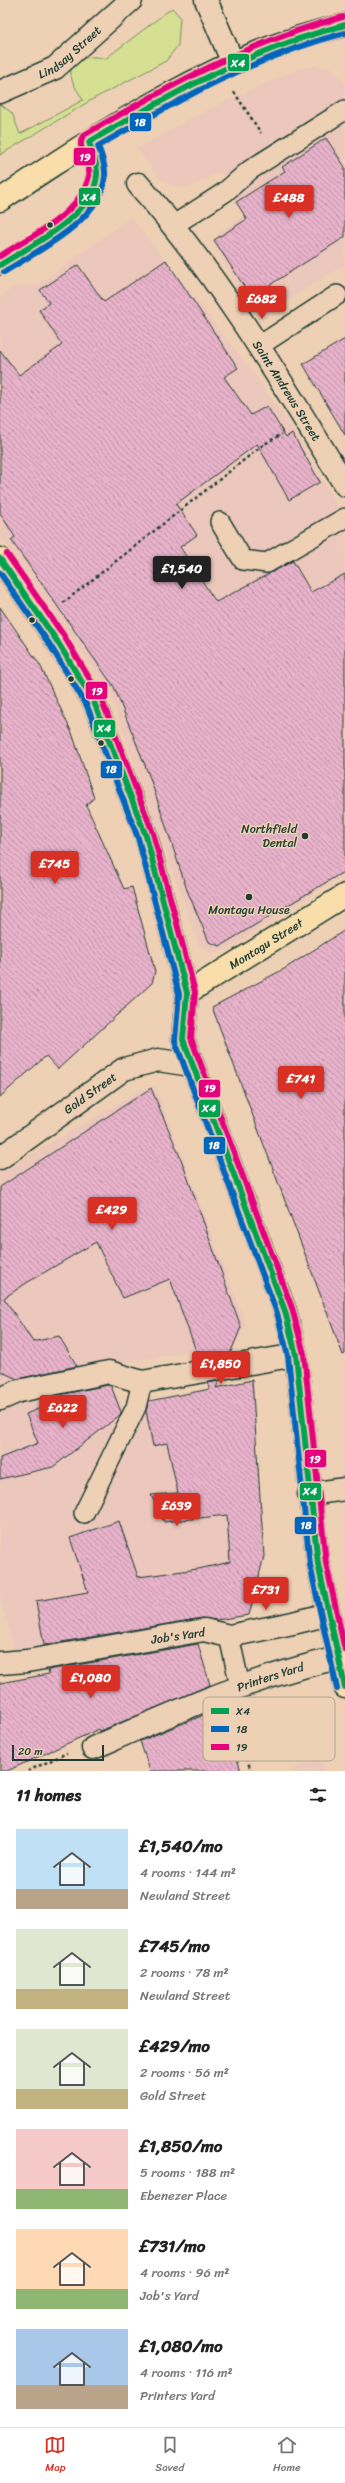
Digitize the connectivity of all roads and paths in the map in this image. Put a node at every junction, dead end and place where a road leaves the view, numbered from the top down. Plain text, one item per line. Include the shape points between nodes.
1 (131, 0) edge
2 (206, 0) edge
3 (345, 25) edge
4 (233, 63) junction
5 (0, 92) edge
6 (237, 97) dead end
7 (345, 110) edge
8 (89, 142) junction
9 (275, 154) junction
10 (138, 184) dead end
11 (0, 200) edge
12 (174, 225) junction
13 (0, 265) edge
14 (336, 295) dead end
15 (259, 346) junction
16 (305, 420) junction
17 (345, 485) edge
18 (345, 518) edge
19 (220, 522) dead end
20 (0, 559) edge
21 (42, 619) junction
22 (345, 895) edge
23 (187, 993) junction
24 (191, 1065) junction
25 (0, 1158) edge
26 (296, 1354) junction
27 (142, 1382) junction
28 (0, 1399) edge
29 (345, 1489) edge
30 (309, 1494) junction
31 (84, 1513) dead end
32 (329, 1614) junction
33 (230, 1636) junction
34 (338, 1658) junction
35 (0, 1663) edge
36 (240, 1686) junction
37 (345, 1687) edge
38 (214, 1697) edge
39 (203, 1702) edge
40 (93, 1748) joint
41 (248, 1761) edge
42 (28, 1771) edge
43 (251, 1771) edge

1 - 5 street, Lindsay Street via 55,68
2 - 4 street
3 - 4 main road via 307,33
4 - 8 main road via 181,89
6 - 9 path
7 - 9 lane
8 - 11 main road
8 - 13 lane via 98,176 89,198 78,213
9 - 12 lane via 250,170 225,192
10 - 12 street, Saint Andrews Street
12 - 15 street, Saint Andrews Street
14 - 15 lane
15 - 16 street, Saint Andrews Street
16 - 17 street, Saint Andrews Street
16 - 21 path via 263,445
18 - 19 lane via 267,563 243,560
20 - 21 main road
21 - 23 main road via 94,702 112,746 146,836
22 - 23 main road, Montagu Street
23 - 24 main road via 183,1039
24 - 25 street, Gold Street via 158,1060 124,1069
24 - 26 main road via 285,1311
26 - 27 street
26 - 30 main road
27 - 28 street via 109,1372 19,1390
27 - 31 lane via 136,1407
29 - 30 street
30 - 32 main road via 318,1564
32 - 33 street, Job's Yard
32 - 34 main road
33 - 35 street, Job's Yard via 204,1630 27,1661
33 - 36 lane
34 - 36 street, Printers Yard
34 - 37 main road
36 - 38 street, Printers Yard
39 - 40 street, Printers Yard
40 - 42 path via 82,1747
41 - 43 path

